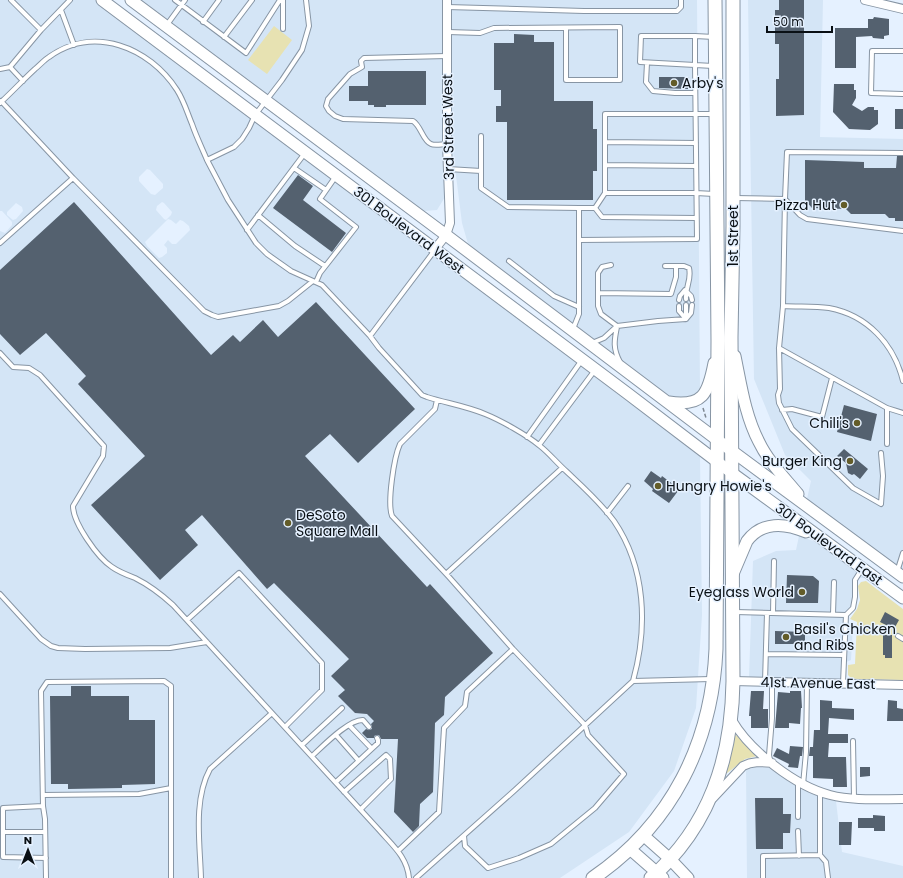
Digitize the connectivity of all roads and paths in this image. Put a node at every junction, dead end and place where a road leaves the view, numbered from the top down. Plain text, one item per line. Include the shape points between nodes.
1 (11, 0) edge
2 (70, 0) edge
3 (102, 0) edge
4 (131, 0) edge
5 (175, 0) edge
6 (185, 0) edge
7 (219, 0) edge
8 (252, 0) edge
9 (280, 0) edge
10 (283, 0) edge
11 (306, 0) edge
12 (681, 0) edge
13 (715, 0) edge
14 (865, 0) edge
15 (447, 4) edge
16 (732, 4) edge
17 (181, 5) junction
18 (903, 9) edge
19 (61, 10) junction
20 (203, 22) junction
21 (165, 26) junction
22 (566, 28) junction
23 (283, 29) dead end
24 (41, 30) junction
25 (448, 32) junction
26 (695, 36) junction
27 (224, 37) junction
28 (715, 37) junction
29 (74, 45) junction
30 (903, 51) edge
31 (447, 56) junction
32 (647, 63) junction
33 (694, 65) junction
34 (715, 66) junction
35 (10, 67) junction
36 (0, 69) edge
37 (23, 81) junction
38 (694, 93) junction
39 (903, 94) edge
40 (265, 101) junction
41 (1, 102) edge
42 (696, 114) junction
43 (716, 114) junction
44 (255, 115) junction
45 (481, 136) dead end
46 (605, 142) junction
47 (696, 142) junction
48 (447, 144) junction
49 (305, 152) junction
50 (903, 153) edge
51 (207, 160) junction
52 (605, 165) junction
53 (696, 166) junction
54 (294, 168) junction
55 (448, 169) junction
56 (481, 171) junction
57 (336, 176) junction
58 (73, 178) junction
59 (326, 190) junction
60 (696, 192) junction
61 (605, 193) junction
62 (717, 194) junction
63 (733, 198) junction
64 (784, 199) junction
65 (579, 208) junction
66 (595, 208) junction
67 (258, 215) junction
68 (696, 218) junction
69 (247, 230) junction
70 (903, 231) edge
71 (446, 235) junction
72 (579, 240) junction
73 (0, 242) edge
74 (435, 250) junction
75 (509, 261) dead end
76 (326, 266) junction
77 (611, 266) dead end
78 (665, 266) dead end
79 (676, 266) junction
80 (315, 282) junction
81 (685, 290) junction
82 (599, 293) junction
83 (686, 299) dead end
84 (679, 300) dead end
85 (692, 300) dead end
86 (686, 305) dead end
87 (692, 305) dead end
88 (578, 306) junction
89 (679, 306) dead end
90 (783, 306) junction
91 (686, 319) junction
92 (617, 326) junction
93 (573, 330) junction
94 (370, 336) junction
95 (731, 337) junction
96 (718, 341) junction
97 (590, 343) junction
98 (779, 348) junction
99 (0, 353) edge
100 (582, 360) junction
101 (623, 368) junction
102 (595, 369) junction
103 (832, 378) junction
104 (903, 381) edge
105 (437, 400) junction
106 (668, 402) junction
107 (702, 405) dead end
108 (887, 408) junction
109 (782, 410) junction
110 (903, 413) edge
111 (707, 422) dead end
112 (527, 438) junction
113 (717, 440) junction
114 (886, 444) dead end
115 (539, 445) junction
116 (732, 451) junction
117 (882, 453) dead end
118 (716, 460) junction
119 (562, 468) junction
120 (732, 473) junction
121 (628, 486) dead end
122 (810, 508) junction
123 (607, 513) junction
124 (824, 540) junction
125 (903, 553) edge
126 (774, 561) dead end
127 (862, 569) junction
128 (446, 574) junction
129 (733, 574) junction
130 (900, 575) edge
131 (834, 582) dead end
132 (0, 594) edge
133 (903, 598) edge
134 (733, 612) junction
135 (767, 612) junction
136 (773, 613) junction
137 (833, 614) junction
138 (846, 614) junction
139 (187, 620) junction
140 (898, 636) dead end
141 (903, 639) edge
142 (207, 642) junction
143 (513, 649) junction
144 (766, 654) junction
145 (844, 655) junction
146 (714, 679) junction
147 (633, 681) junction
148 (733, 681) junction
149 (768, 682) junction
150 (807, 683) junction
151 (843, 684) junction
152 (903, 685) edge
153 (342, 708) dead end
154 (272, 712) junction
155 (732, 720) junction
156 (349, 725) junction
157 (585, 725) junction
158 (285, 727) junction
159 (369, 727) dead end
160 (336, 735) junction
161 (377, 738) dead end
162 (853, 741) dead end
163 (302, 745) junction
164 (371, 748) junction
165 (312, 756) junction
166 (358, 760) junction
167 (772, 763) junction
168 (336, 782) junction
169 (800, 783) junction
170 (171, 788) junction
171 (344, 792) junction
172 (820, 792) junction
173 (43, 795) junction
174 (854, 798) junction
175 (903, 799) edge
176 (706, 805) junction
177 (43, 806) junction
178 (361, 809) junction
179 (798, 817) dead end
180 (798, 831) dead end
181 (3, 832) junction
182 (45, 832) junction
183 (643, 835) junction
184 (464, 836) junction
185 (630, 848) junction
186 (398, 851) junction
187 (820, 855) junction
188 (799, 856) junction
189 (46, 858) junction
190 (670, 859) junction
191 (657, 876) edge
192 (46, 878) edge
193 (171, 878) edge
194 (201, 878) edge
195 (410, 878) edge
196 (416, 878) edge
197 (593, 878) edge
198 (688, 878) edge
199 (763, 878) edge
200 (828, 878) edge

1 - 24 lane
2 - 19 lane
3 - 44 main road, 301 Boulevard West
4 - 21 main road, 301 Boulevard West
5 - 17 lane
6 - 17 lane
7 - 20 lane
8 - 27 lane
9 - 27 lane via 246,53
10 - 23 lane
11 - 40 lane via 309,26 302,50
12 - 15 lane via 681,7 677,11 560,10
13 - 28 main road, 1st Street
14 - 18 street
15 - 25 street, 3rd Street West
16 - 63 main road, 1st Street
17 - 20 lane
17 - 21 lane
19 - 24 lane
19 - 29 lane
20 - 27 lane
21 - 40 main road, 301 Boulevard West
22 - 22 lane via 620,28 620,80 566,80
22 - 25 lane via 494,28 480,32
24 - 35 lane
25 - 31 street, 3rd Street West
26 - 28 lane
26 - 32 lane via 641,36 640,62
26 - 33 lane
28 - 34 main road, 1st Street
29 - 37 lane via 48,57
29 - 51 lane via 96,42 117,44 131,49 155,65 183,100
30 - 39 lane via 872,51 871,93
31 - 48 street, 3rd Street West
31 - 48 lane via 364,58 361,61 362,67 350,74 328,99 326,106 332,114 343,119 413,121 418,123 432,145
32 - 33 lane
32 - 38 lane via 646,82 653,91
33 - 34 lane
33 - 38 lane
34 - 43 main road, 1st Street
35 - 36 lane
35 - 37 lane
37 - 41 lane
38 - 42 lane
40 - 44 lane
40 - 71 main road, 301 Boulevard West
41 - 58 lane
42 - 43 lane
42 - 46 lane via 606,114
42 - 47 lane
43 - 62 main road, 1st Street
44 - 49 main road, 301 Boulevard West
44 - 51 lane via 239,142
45 - 56 lane
46 - 47 lane
46 - 52 lane
47 - 53 lane
48 - 55 street, 3rd Street West
49 - 54 lane
49 - 57 main road, 301 Boulevard West
50 - 64 lane via 787,152
51 - 69 lane
52 - 53 lane
52 - 61 lane
53 - 60 lane
54 - 59 lane
54 - 67 lane
55 - 56 lane
55 - 71 street, 3rd Street West via 450,223
56 - 65 lane via 481,188 508,207
57 - 59 lane
57 - 74 main road, 301 Boulevard West
58 - 73 lane
58 - 80 lane via 204,311 212,316 279,306
59 - 76 lane via 320,199 356,227
60 - 61 lane
60 - 62 lane
60 - 68 lane
61 - 66 lane
62 - 96 main road, 1st Street
63 - 64 lane
63 - 95 main road, 1st Street
64 - 70 lane via 807,219
64 - 90 lane
65 - 66 lane
65 - 72 lane
66 - 68 lane via 602,217
67 - 69 lane
67 - 76 lane via 295,246
68 - 72 lane via 697,239
69 - 80 lane via 267,254 291,271
71 - 74 street, 3rd Street West
71 - 93 main road, 301 Boulevard West
72 - 88 lane
74 - 94 lane
74 - 100 main road, 301 Boulevard West
75 - 88 lane via 554,296
76 - 80 lane
77 - 82 lane via 602,267 598,273
78 - 79 lane
79 - 81 lane via 689,268 691,275
79 - 82 lane via 671,294
80 - 94 lane via 326,289
81 - 83 lane
81 - 84 lane
81 - 85 lane
82 - 92 lane via 598,306 601,314
86 - 91 lane
87 - 91 lane via 691,313
88 - 93 lane
89 - 91 lane via 679,311
90 - 98 lane
90 - 104 lane via 828,308 859,318 875,330 888,346 898,363
91 - 92 lane
92 - 97 lane via 604,338
92 - 101 lane via 615,353
93 - 97 main road, 301 Boulevard West
94 - 105 lane via 417,390
95 - 116 main road, 1st Street
95 - 122 main road via 746,408 759,442 773,464
96 - 106 main road via 711,380 705,393 690,403
96 - 113 main road, 1st Street
97 - 101 main road, 301 Boulevard West
98 - 103 lane
98 - 109 lane via 778,399
99 - 139 lane via 13,367 29,368 40,375 104,446 103,456 73,506 76,519 96,551 111,566 150,587 166,599
100 - 102 main road, 301 Boulevard West
100 - 112 lane
101 - 106 main road, 301 Boulevard West
102 - 115 lane
102 - 118 main road, 301 Boulevard West
103 - 108 lane
103 - 109 lane via 822,417 792,409
105 - 112 lane via 485,414
105 - 128 lane via 435,409 400,444 395,462 390,508 395,519
106 - 113 main road, 301 Boulevard West
107 - 111 path
108 - 110 lane
108 - 114 lane
109 - 117 lane via 792,429 853,488 881,504
112 - 115 lane
113 - 116 main road, 301 Boulevard East
113 - 118 main road, 1st Street
115 - 119 lane
116 - 120 main road, 1st Street
116 - 122 main road, 301 Boulevard East
118 - 120 main road, 301 Boulevard East
118 - 146 main road, 1st Street
119 - 123 lane via 593,496
119 - 128 lane
120 - 124 main road, 301 Boulevard East
120 - 129 main road, 1st Street
121 - 123 lane
122 - 130 main road, 301 Boulevard East
123 - 147 lane via 630,551 640,586 641,634
124 - 127 main road, 301 Boulevard East
124 - 129 main road via 792,527 767,527 747,541
125 - 130 lane
126 - 136 lane
127 - 133 main road, 301 Boulevard East
127 - 138 lane via 855,580 853,608
128 - 143 lane
129 - 134 main road, 1st Street
131 - 137 lane
132 - 142 lane via 41,639 58,648 170,648
134 - 135 lane
134 - 148 main road, 1st Street
135 - 136 lane
135 - 144 lane
136 - 137 lane
137 - 138 lane
138 - 145 lane
139 - 142 lane
139 - 158 lane via 239,573 322,663 322,690
140 - 141 lane
142 - 154 lane
143 - 157 lane
143 - 186 lane via 467,692 465,706 444,728 439,812
144 - 145 lane
144 - 149 lane
145 - 151 lane
146 - 147 lane
146 - 183 main road, 1st Street via 703,731 691,762 667,804
147 - 157 lane
148 - 149 street, 41st Avenue East
148 - 155 main road
149 - 150 street, 41st Avenue East
149 - 167 lane via 772,723 769,755
150 - 151 street, 41st Avenue East
150 - 169 lane via 806,752
151 - 152 street, 41st Avenue East
153 - 163 lane
154 - 158 lane
154 - 194 lane via 210,769 205,778 200,799
155 - 167 street via 740,733
155 - 176 main road via 723,764
156 - 159 lane via 363,720
156 - 160 lane
156 - 164 lane
157 - 184 lane
157 - 184 lane via 588,735 624,774 594,808 551,844 488,868 465,846
158 - 163 lane
160 - 165 lane
160 - 166 lane
161 - 164 lane via 378,743
162 - 174 lane
163 - 165 lane
164 - 166 lane
165 - 168 lane
166 - 168 lane
167 - 169 street
167 - 176 street via 756,762 743,766
168 - 171 lane
169 - 172 street
169 - 179 lane
170 - 173 lane via 139,794
170 - 173 lane via 171,686 164,681 47,682 41,691
170 - 193 lane
171 - 178 lane
171 - 178 lane via 386,755 390,759 391,779
172 - 174 street
172 - 187 lane
173 - 177 lane
174 - 175 street
176 - 190 main road
177 - 181 lane via 3,808
177 - 182 lane
178 - 186 lane
180 - 188 lane
181 - 182 lane
181 - 189 lane via 2,858
182 - 189 lane
183 - 185 main road, 1st Street
183 - 190 main road
184 - 196 lane
185 - 191 main road
185 - 197 main road, 1st Street
186 - 195 lane via 404,858
187 - 188 lane
187 - 200 lane via 826,862
188 - 199 lane via 763,856
189 - 192 lane
190 - 191 main road
190 - 198 main road

